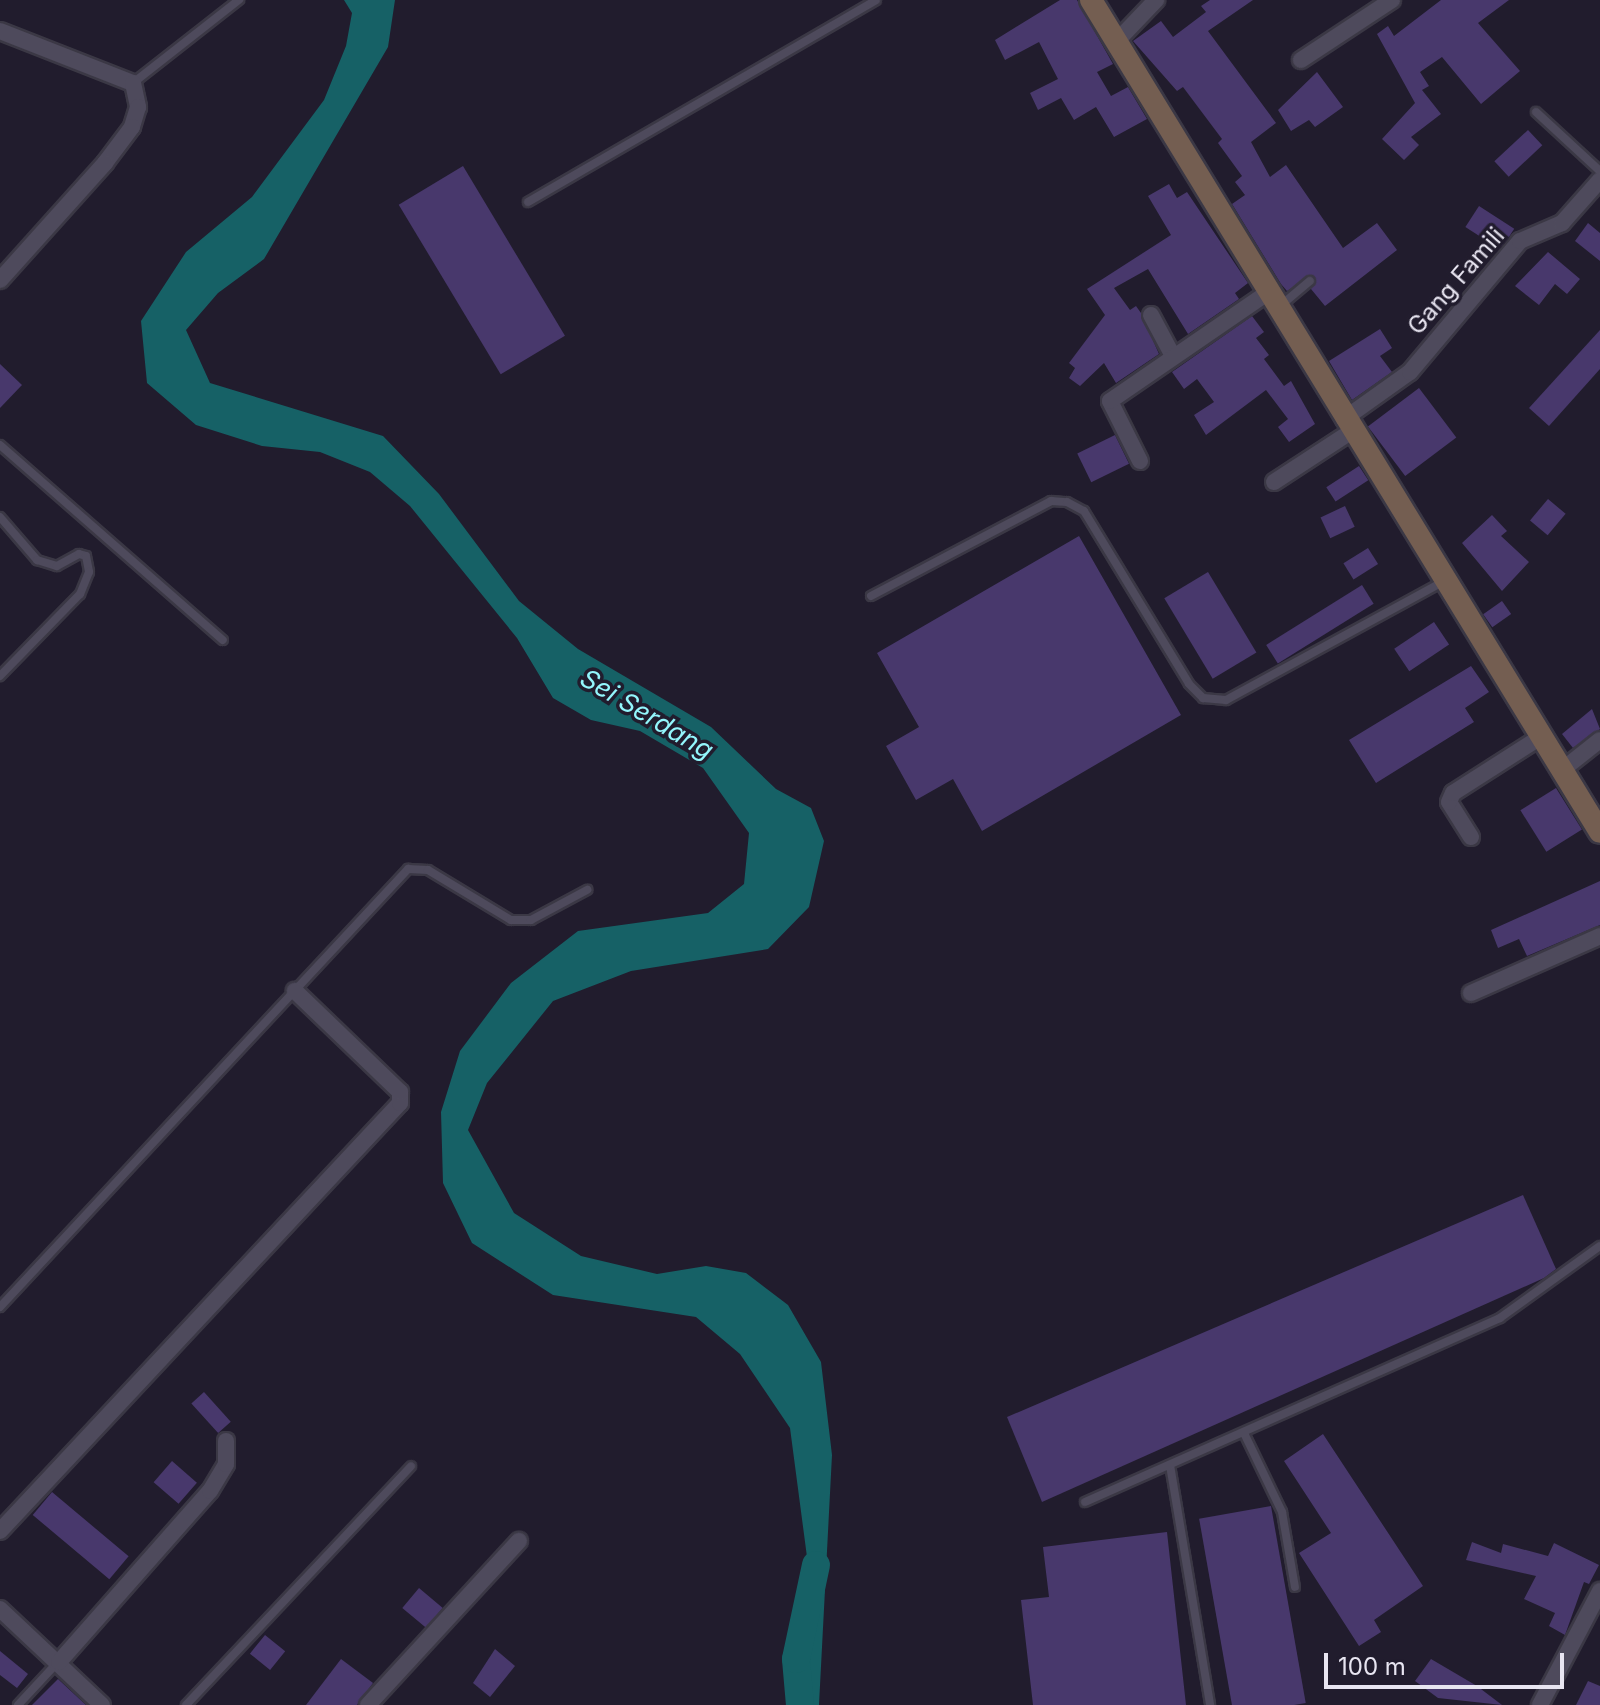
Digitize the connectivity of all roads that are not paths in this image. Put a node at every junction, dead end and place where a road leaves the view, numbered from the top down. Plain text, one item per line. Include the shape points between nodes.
1 (239, 0) edge
2 (876, 0) edge
3 (1091, 0) edge
4 (1156, 0) edge
5 (1392, 0) edge
6 (0, 31) edge
7 (1117, 41) junction
8 (1301, 60) dead end
9 (133, 83) junction
10 (1536, 112) dead end
11 (1600, 171) edge
12 (1600, 180) edge
13 (528, 202) dead end
14 (0, 280) edge
15 (1310, 281) dead end
16 (1275, 299) junction
17 (1151, 315) dead end
18 (1173, 356) junction
19 (1348, 425) junction
20 (0, 445) edge
21 (1140, 461) dead end
22 (1274, 482) dead end
23 (0, 517) edge
24 (1446, 579) junction
25 (871, 596) dead end
26 (223, 640) dead end
27 (0, 676) edge
28 (1542, 736) junction
29 (1600, 740) edge
30 (1562, 770) junction
31 (1600, 832) edge
32 (1471, 837) dead end
33 (587, 890) dead end
34 (1600, 936) edge
35 (295, 991) junction
36 (1471, 993) dead end
37 (1600, 1246) edge
38 (0, 1307) edge
39 (1244, 1433) junction
40 (226, 1441) dead end
41 (1170, 1465) junction
42 (411, 1466) dead end
43 (1085, 1502) dead end
44 (0, 1531) edge
45 (519, 1541) dead end
46 (1295, 1587) dead end
47 (1600, 1591) edge
48 (0, 1609) edge
49 (59, 1662) junction
50 (18, 1705) edge
51 (102, 1705) edge
52 (186, 1705) edge
53 (369, 1705) edge
54 (1210, 1705) edge
55 (1540, 1705) edge

1 - 9 lane
2 - 13 lane
3 - 7 street
4 - 7 street
5 - 8 street
6 - 9 street
7 - 16 street
9 - 14 street via 138,107 132,127
10 - 11 lane
12 - 19 street, Gang Famili via 1562,223 1520,241 1410,372
15 - 16 lane
16 - 18 street
16 - 19 street
17 - 18 street
18 - 21 street via 1109,404
19 - 22 street, Gang Famili
19 - 24 street
20 - 26 lane
23 - 27 lane via 37,560 57,566 79,554 86,556 89,572 80,594
24 - 25 lane via 1226,700 1214,701 1189,684 1084,511 1067,502 1051,501
24 - 28 street
28 - 30 street
28 - 32 street via 1453,793 1449,802
29 - 30 street
30 - 31 street
33 - 35 lane via 531,920 511,920 428,870 408,869
34 - 36 street
35 - 38 lane
35 - 44 street via 400,1092 400,1103
37 - 39 lane via 1500,1318
39 - 41 lane
39 - 46 lane via 1282,1512
40 - 49 street via 226,1464 210,1491
41 - 43 lane
41 - 54 lane
42 - 52 lane
45 - 53 street
47 - 55 street
48 - 49 street
49 - 50 lane
49 - 51 street

